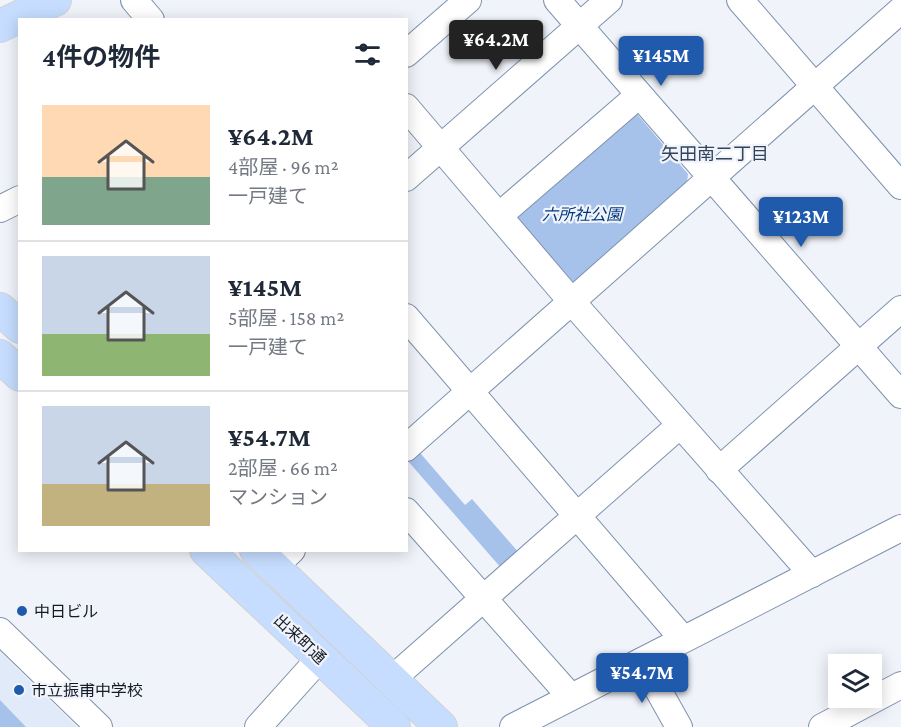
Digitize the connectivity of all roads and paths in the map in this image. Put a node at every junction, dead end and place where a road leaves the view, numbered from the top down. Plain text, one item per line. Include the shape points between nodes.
1 (56, 0) edge
2 (134, 0) edge
3 (468, 0) edge
4 (557, 0) edge
5 (609, 0) edge
6 (740, 0) edge
7 (901, 10) edge
8 (149, 18) edge
9 (0, 26) edge
10 (579, 26) junction
11 (408, 52) edge
12 (816, 87) junction
13 (639, 95) junction
14 (408, 109) edge
15 (442, 147) junction
16 (408, 176) edge
17 (710, 177) junction
18 (901, 186) edge
19 (18, 200) edge
20 (0, 208) edge
21 (500, 215) junction
22 (572, 302) junction
23 (0, 309) edge
24 (901, 309) edge
25 (408, 319) edge
26 (18, 325) edge
27 (859, 347) junction
28 (470, 392) junction
29 (901, 395) edge
30 (680, 425) junction
31 (408, 446) edge
32 (719, 470) junction
33 (408, 514) edge
34 (577, 516) junction
35 (901, 528) edge
36 (208, 552) edge
37 (274, 556) edge
38 (812, 574) junction
39 (482, 598) junction
40 (0, 631) edge
41 (683, 639) junction
42 (320, 658) junction
43 (642, 661) junction
44 (391, 680) junction
45 (901, 685) edge
46 (570, 696) junction
47 (99, 727) edge
48 (258, 727) edge
49 (394, 727) edge
50 (441, 727) edge
51 (513, 727) edge
52 (679, 727) edge
53 (822, 727) edge

1 - 9 main road
2 - 8 street
3 - 11 street
4 - 10 street
5 - 10 street
6 - 12 street
7 - 12 street
10 - 13 street
10 - 15 street
12 - 17 street
12 - 18 street
13 - 17 street
13 - 21 street
14 - 15 street
15 - 16 street
15 - 21 street
17 - 22 street
17 - 27 street
19 - 20 street
21 - 22 street
22 - 28 street
22 - 30 street
23 - 26 main road
24 - 27 street
25 - 28 street
27 - 29 street
27 - 32 street
28 - 31 street
28 - 34 street
30 - 32 street
30 - 34 street
32 - 38 street
33 - 39 street
34 - 39 street
34 - 41 street
35 - 38 street
36 - 42 main road, 出来町通
37 - 44 main road, 出来町通
38 - 41 street
39 - 44 street
39 - 46 street
40 - 47 street
41 - 43 street
42 - 48 street
42 - 49 main road, 出来町通
43 - 46 street
43 - 52 street
44 - 50 main road, 出来町通
45 - 53 street
46 - 51 street

